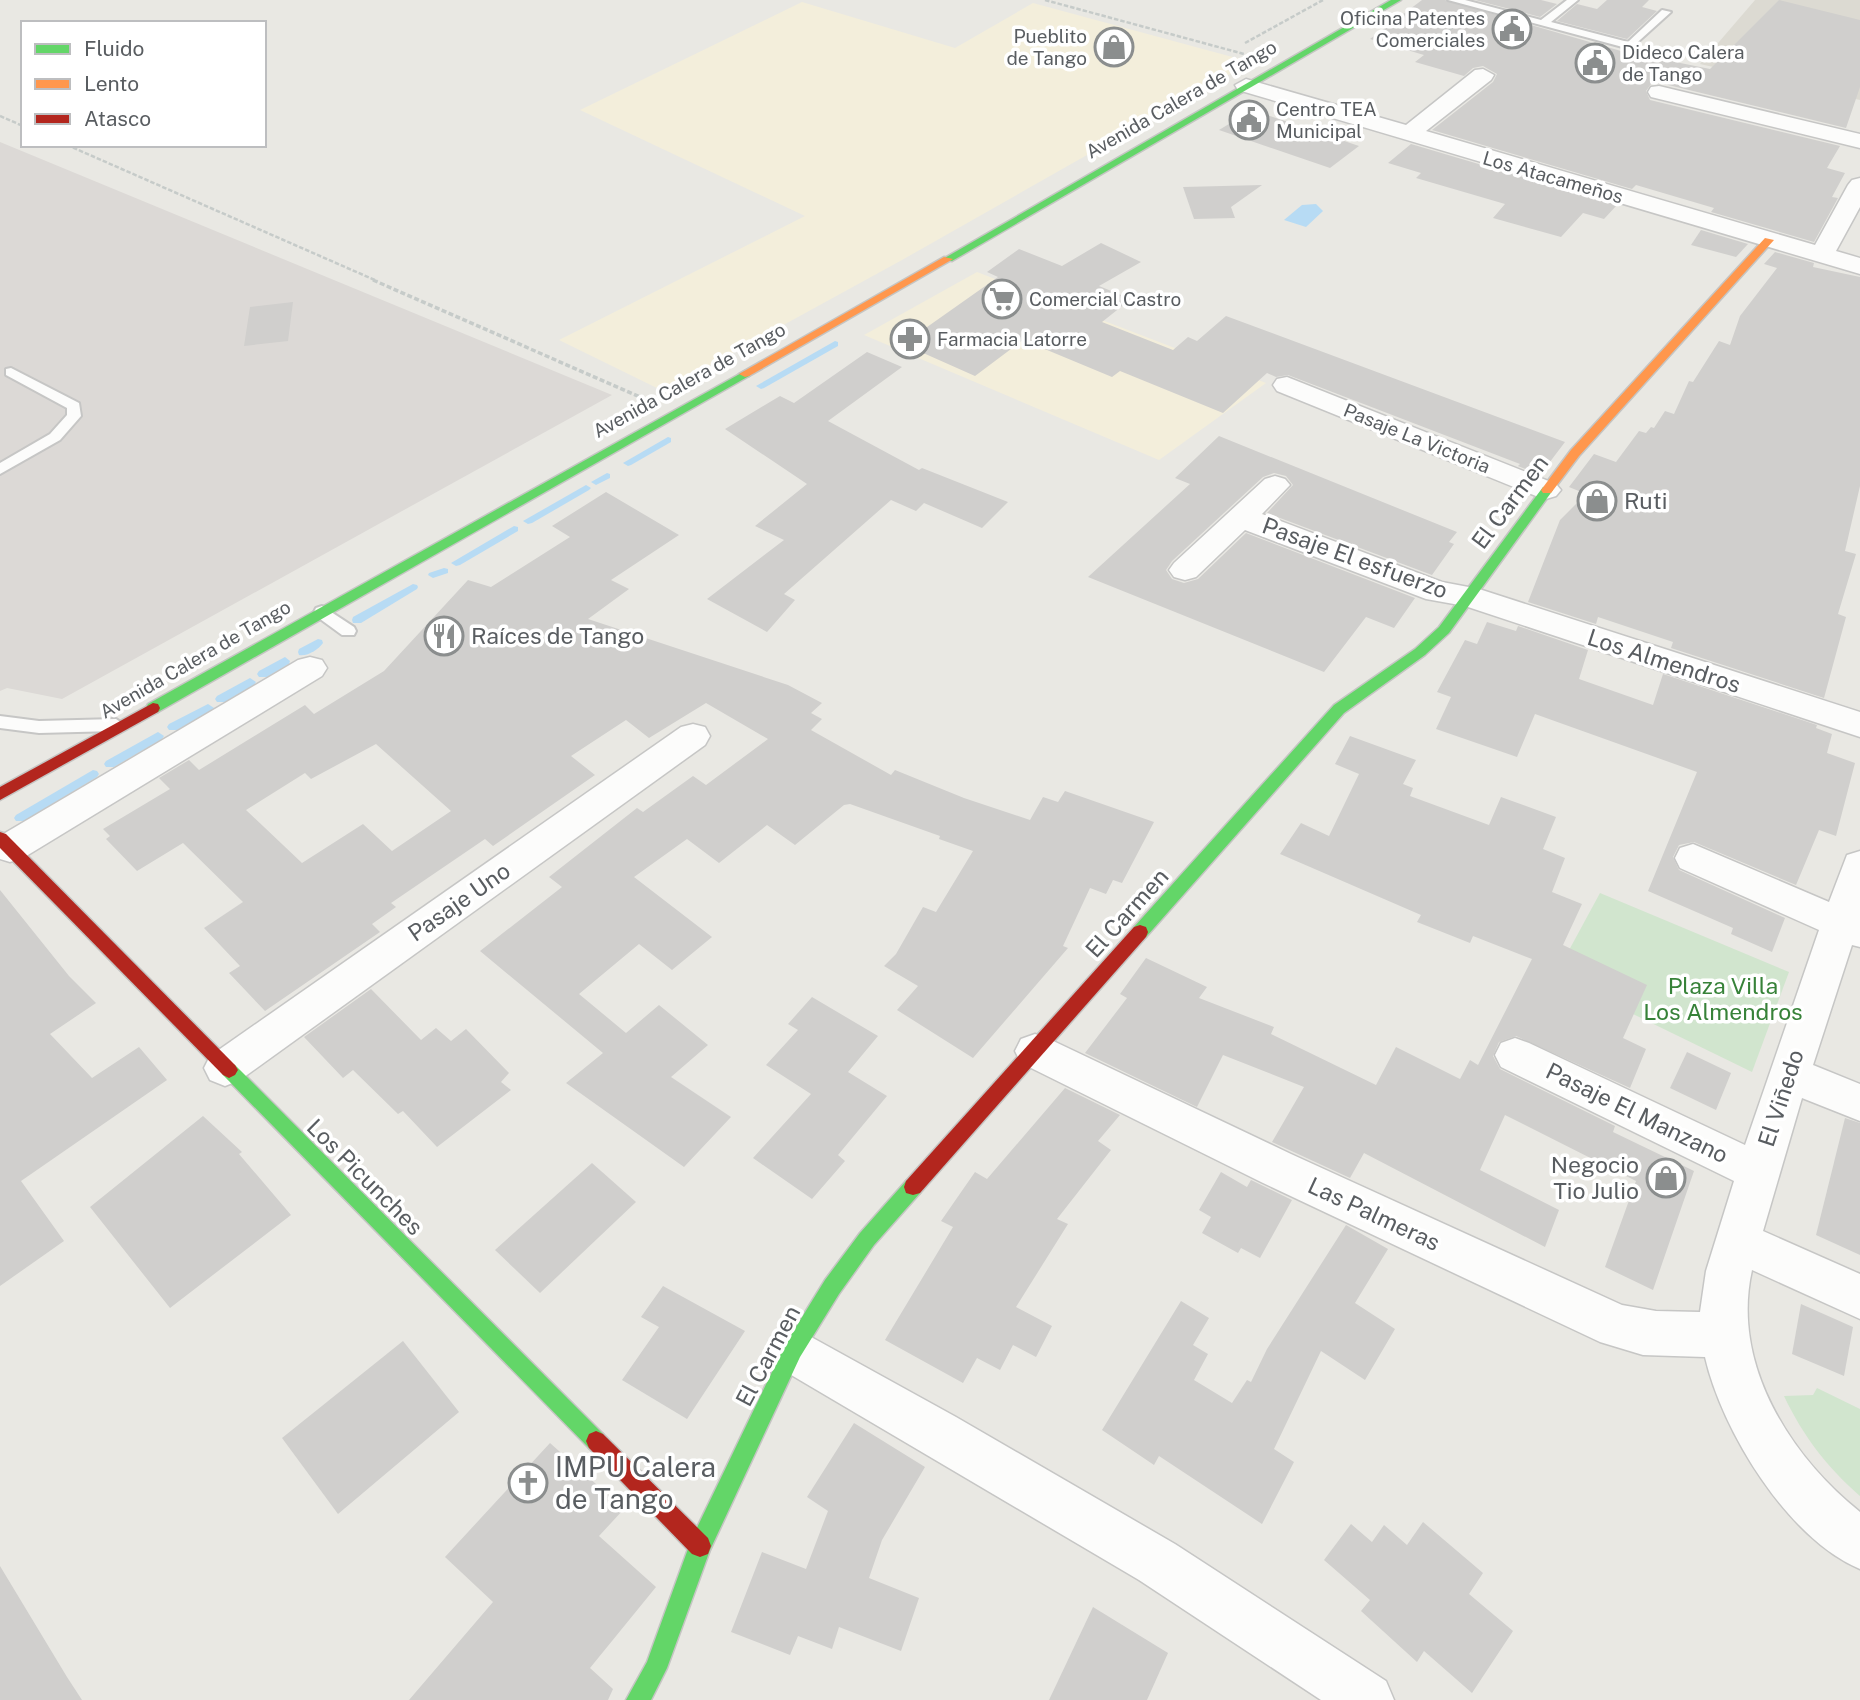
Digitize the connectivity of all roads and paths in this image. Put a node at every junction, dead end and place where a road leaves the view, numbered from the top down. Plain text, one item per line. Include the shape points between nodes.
1 (1045, 0) edge
2 (1323, 0) edge
3 (1397, 0) edge
4 (1453, 0) edge
5 (1573, 0) edge
6 (1666, 12) dead end
7 (1544, 23) junction
8 (1245, 43) dead end
9 (1241, 53) dead end
10 (1483, 75) dead end
11 (1246, 85) junction
12 (1659, 92) dead end
13 (0, 116) edge
14 (21, 125) edge
15 (1408, 134) junction
16 (1860, 141) edge
17 (72, 147) edge
18 (1860, 185) edge
19 (1769, 240) junction
20 (1822, 255) junction
21 (1860, 266) edge
22 (11, 372) dead end
23 (1287, 385) dead end
24 (675, 412) junction
25 (0, 470) edge
26 (1275, 485) dead end
27 (1546, 490) junction
28 (1243, 518) junction
29 (1185, 570) dead end
30 (1468, 596) junction
31 (322, 612) junction
32 (348, 631) dead end
33 (310, 668) dead end
34 (1858, 716) edge
35 (0, 722) edge
36 (124, 724) junction
37 (693, 736) dead end
38 (0, 794) edge
39 (5, 843) edge
40 (1693, 858) dead end
41 (1860, 865) edge
42 (1850, 929) edge
43 (1035, 1051) junction
44 (1515, 1055) dead end
45 (225, 1068) junction
46 (1788, 1074) junction
47 (1860, 1103) edge
48 (1758, 1172) junction
49 (1738, 1242) junction
50 (1860, 1297) edge
51 (1723, 1335) junction
52 (793, 1350) junction
53 (1860, 1544) edge
54 (700, 1546) junction
55 (638, 1700) edge
56 (1367, 1700) edge

1 - 9 path
2 - 8 path
3 - 11 street, Avenida Calera de Tango
4 - 7 lane
5 - 7 lane
6 - 7 lane via 1630,46
10 - 15 street
11 - 15 street, Los Atacameños
11 - 24 street, Avenida Calera de Tango
12 - 16 street
13 - 14 path
15 - 19 street, Los Atacameños
17 - 24 path
18 - 20 street
19 - 20 street, Los Atacameños
19 - 27 street, El Carmen
20 - 21 street, Los Atacameños
22 - 25 lane via 74,406 74,415 55,437
23 - 27 street, Pasaje La Victoria
24 - 31 street, Avenida Calera de Tango
26 - 28 street, Pasaje El esfuerzo
27 - 30 street, El Carmen
28 - 29 street, Pasaje El esfuerzo
28 - 30 street, Pasaje El esfuerzo via 1437,593
30 - 34 street, Los Almendros
30 - 43 street, El Carmen via 1426,647 1339,709
31 - 32 lane
31 - 36 street, Avenida Calera de Tango
33 - 39 street
35 - 36 lane via 39,727
36 - 38 street, Avenida Calera de Tango
37 - 45 street, Pasaje Uno
39 - 45 street, Los Picunches
40 - 42 street
41 - 42 street, El Viñedo
42 - 46 street, El Viñedo
43 - 51 street, Las Palmeras via 1616,1326 1666,1336
43 - 52 street, El Carmen via 867,1239
44 - 48 street, Pasaje El Manzano
45 - 54 street, Los Picunches
46 - 47 street
46 - 48 street, El Viñedo
48 - 49 street, El Viñedo
49 - 50 street
49 - 51 street, El Viñedo via 1725,1291
51 - 53 street via 1744,1397 1774,1454 1817,1509
52 - 54 street, El Carmen
52 - 56 street via 1056,1502 1294,1648
54 - 55 street, El Carmen via 656,1668

